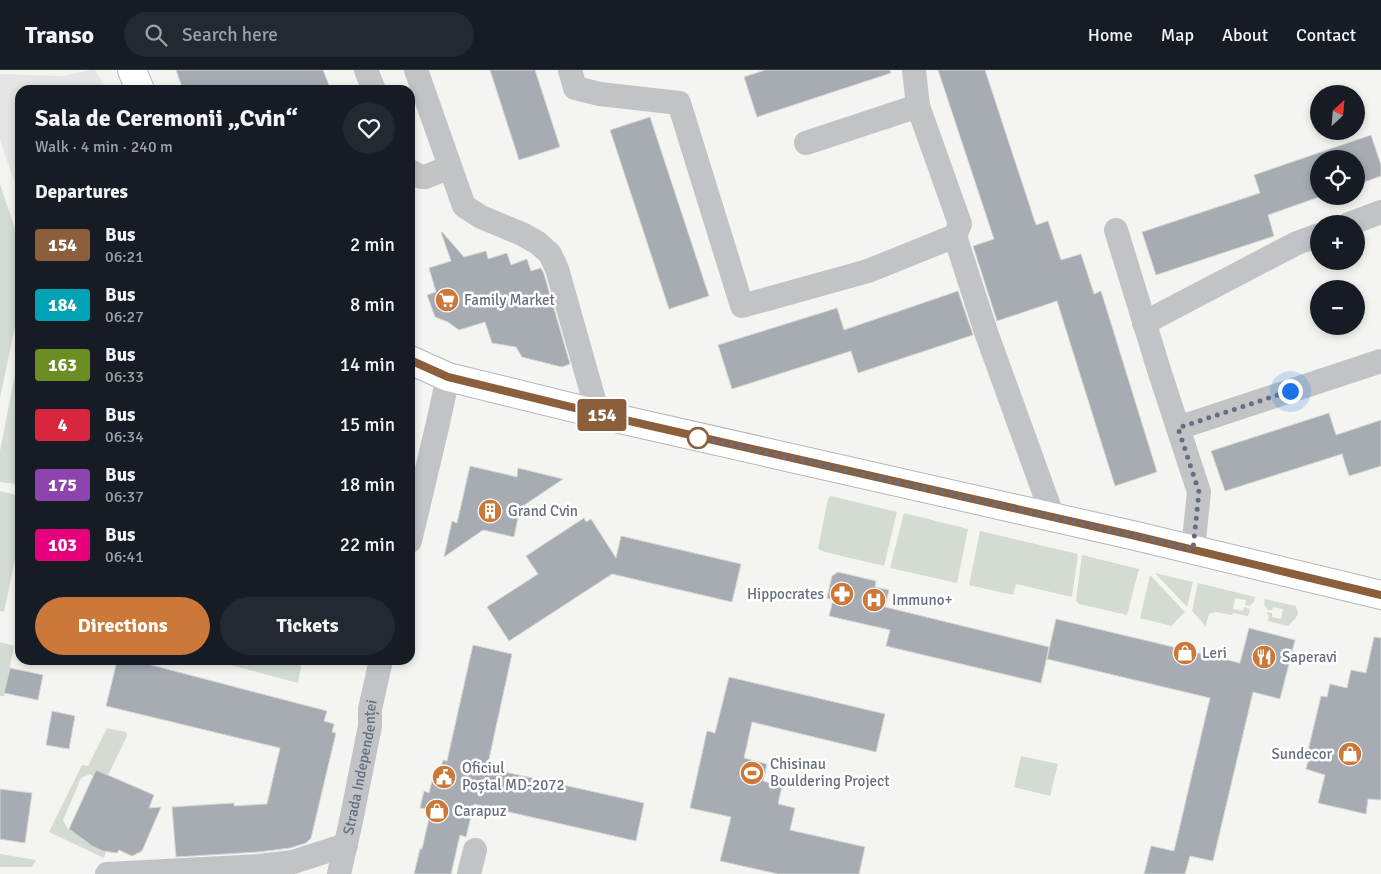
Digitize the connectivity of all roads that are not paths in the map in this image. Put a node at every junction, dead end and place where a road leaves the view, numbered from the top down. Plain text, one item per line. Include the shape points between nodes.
1 (132, 70) edge
2 (366, 70) edge
3 (416, 70) edge
4 (570, 70) edge
5 (914, 70) edge
6 (138, 85) edge
7 (372, 85) edge
8 (918, 106) junction
9 (806, 143) dead end
10 (450, 168) junction
11 (415, 173) edge
12 (1381, 212) edge
13 (1365, 218) edge
14 (1116, 230) dead end
15 (955, 236) junction
16 (1310, 238) edge
17 (1144, 323) junction
18 (1381, 361) edge
19 (415, 362) edge
20 (448, 377) junction
21 (598, 414) junction
22 (1178, 428) junction
23 (1053, 517) junction
24 (415, 520) edge
25 (1193, 549) junction
26 (1381, 594) edge
27 (381, 665) edge
28 (346, 845) junction
29 (475, 850) dead end
30 (107, 874) edge
31 (339, 874) edge
32 (469, 874) edge

1 - 6 main road
2 - 7 street
3 - 10 street
4 - 15 street via 575,88 679,103 742,306 868,271
5 - 8 street
8 - 9 street
8 - 15 street via 960,224
10 - 11 street via 425,177
10 - 21 street via 464,206 493,223 522,234 550,254
12 - 13 street
14 - 17 street
15 - 23 street
16 - 17 street
17 - 22 street
18 - 22 street
19 - 20 main road
20 - 21 main road
20 - 24 street
21 - 23 main road
22 - 25 street via 1199,492
23 - 25 main road
25 - 26 main road
27 - 28 street, Strada Independenței
28 - 30 street via 293,862
28 - 31 street, Strada Independenței
29 - 32 street

